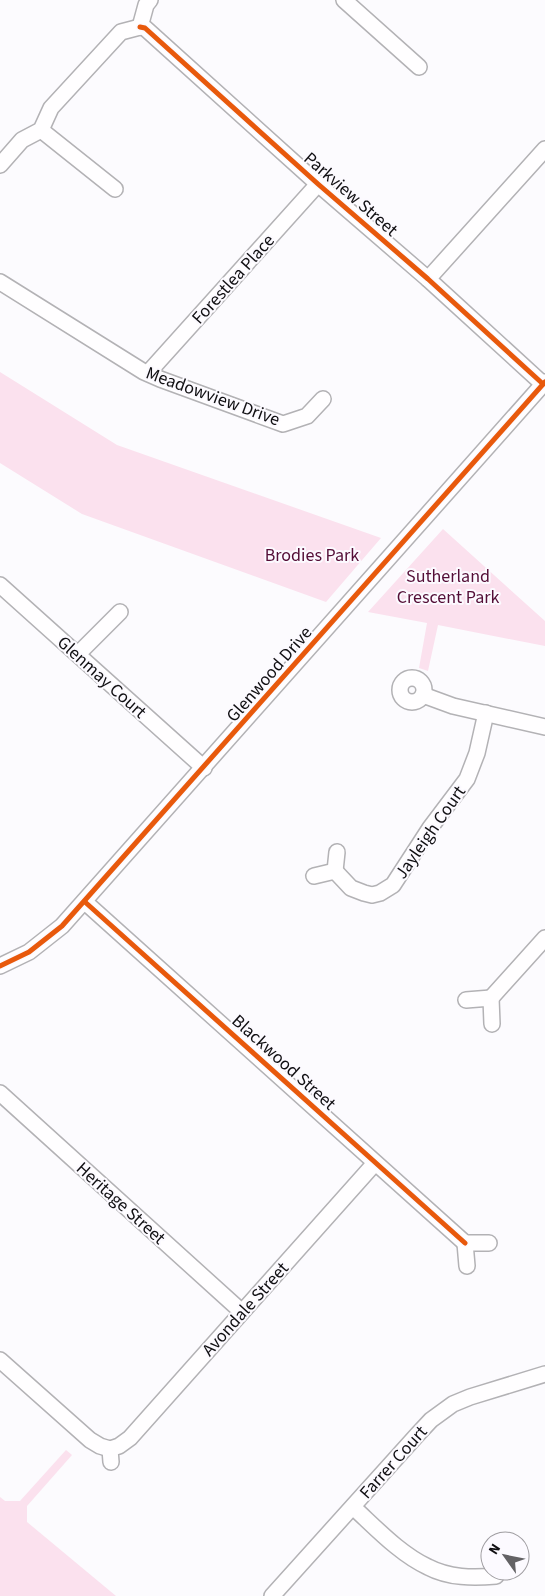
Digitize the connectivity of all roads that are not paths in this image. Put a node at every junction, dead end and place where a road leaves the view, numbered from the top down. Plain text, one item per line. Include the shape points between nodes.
1 (150, 0) edge
2 (344, 0) edge
3 (140, 26) junction
4 (419, 67) dead end
5 (41, 130) junction
6 (545, 149) edge
7 (0, 164) edge
8 (318, 184) junction
9 (115, 189) dead end
10 (428, 279) junction
11 (0, 282) edge
12 (148, 373) junction
13 (544, 383) edge
14 (323, 399) dead end
15 (0, 585) edge
16 (120, 612) dead end
17 (78, 654) junction
18 (423, 694) dead end
19 (486, 713) junction
20 (545, 727) edge
21 (204, 768) junction
22 (336, 852) dead end
23 (334, 872) junction
24 (314, 876) dead end
25 (85, 902) junction
26 (545, 938) edge
27 (0, 966) edge
28 (491, 998) junction
29 (466, 1000) dead end
30 (492, 1024) dead end
31 (0, 1093) edge
32 (375, 1163) junction
33 (465, 1243) junction
34 (489, 1243) dead end
35 (467, 1266) dead end
36 (242, 1312) junction
37 (0, 1360) edge
38 (545, 1374) edge
39 (352, 1507) junction
40 (480, 1577) edge
41 (272, 1596) edge

1 - 3 street
2 - 4 street
3 - 5 street via 121,32 51,108
3 - 8 street, Parkview Street
5 - 7 street via 22,140
5 - 9 street
6 - 10 street
8 - 10 street, Parkview Street
8 - 12 street, Forestlea Place
10 - 13 street, Parkview Street
11 - 12 street, Meadowview Drive
12 - 14 street, Meadowview Drive via 283,424 307,416
13 - 21 street, Glenwood Drive
15 - 17 street, Glenmay Court
16 - 17 street
17 - 21 street, Glenmay Court
18 - 19 street via 453,706
19 - 20 street
19 - 23 street, Jayleigh Court via 467,779 392,885 372,895 351,888
21 - 25 street, Glenwood Drive
22 - 23 street
23 - 24 street
25 - 27 street, Glenwood Drive via 52,935 29,952
25 - 32 street, Blackwood Street
26 - 28 street
28 - 29 street
28 - 30 street
31 - 36 street, Heritage Street
32 - 33 street, Blackwood Street
32 - 36 street, Avondale Street
33 - 34 street
33 - 35 street
36 - 37 street, Avondale Street via 130,1438 110,1455
38 - 39 street, Farrer Court via 470,1396 442,1411
39 - 40 street via 428,1568 458,1576
39 - 41 street, Farrer Court

